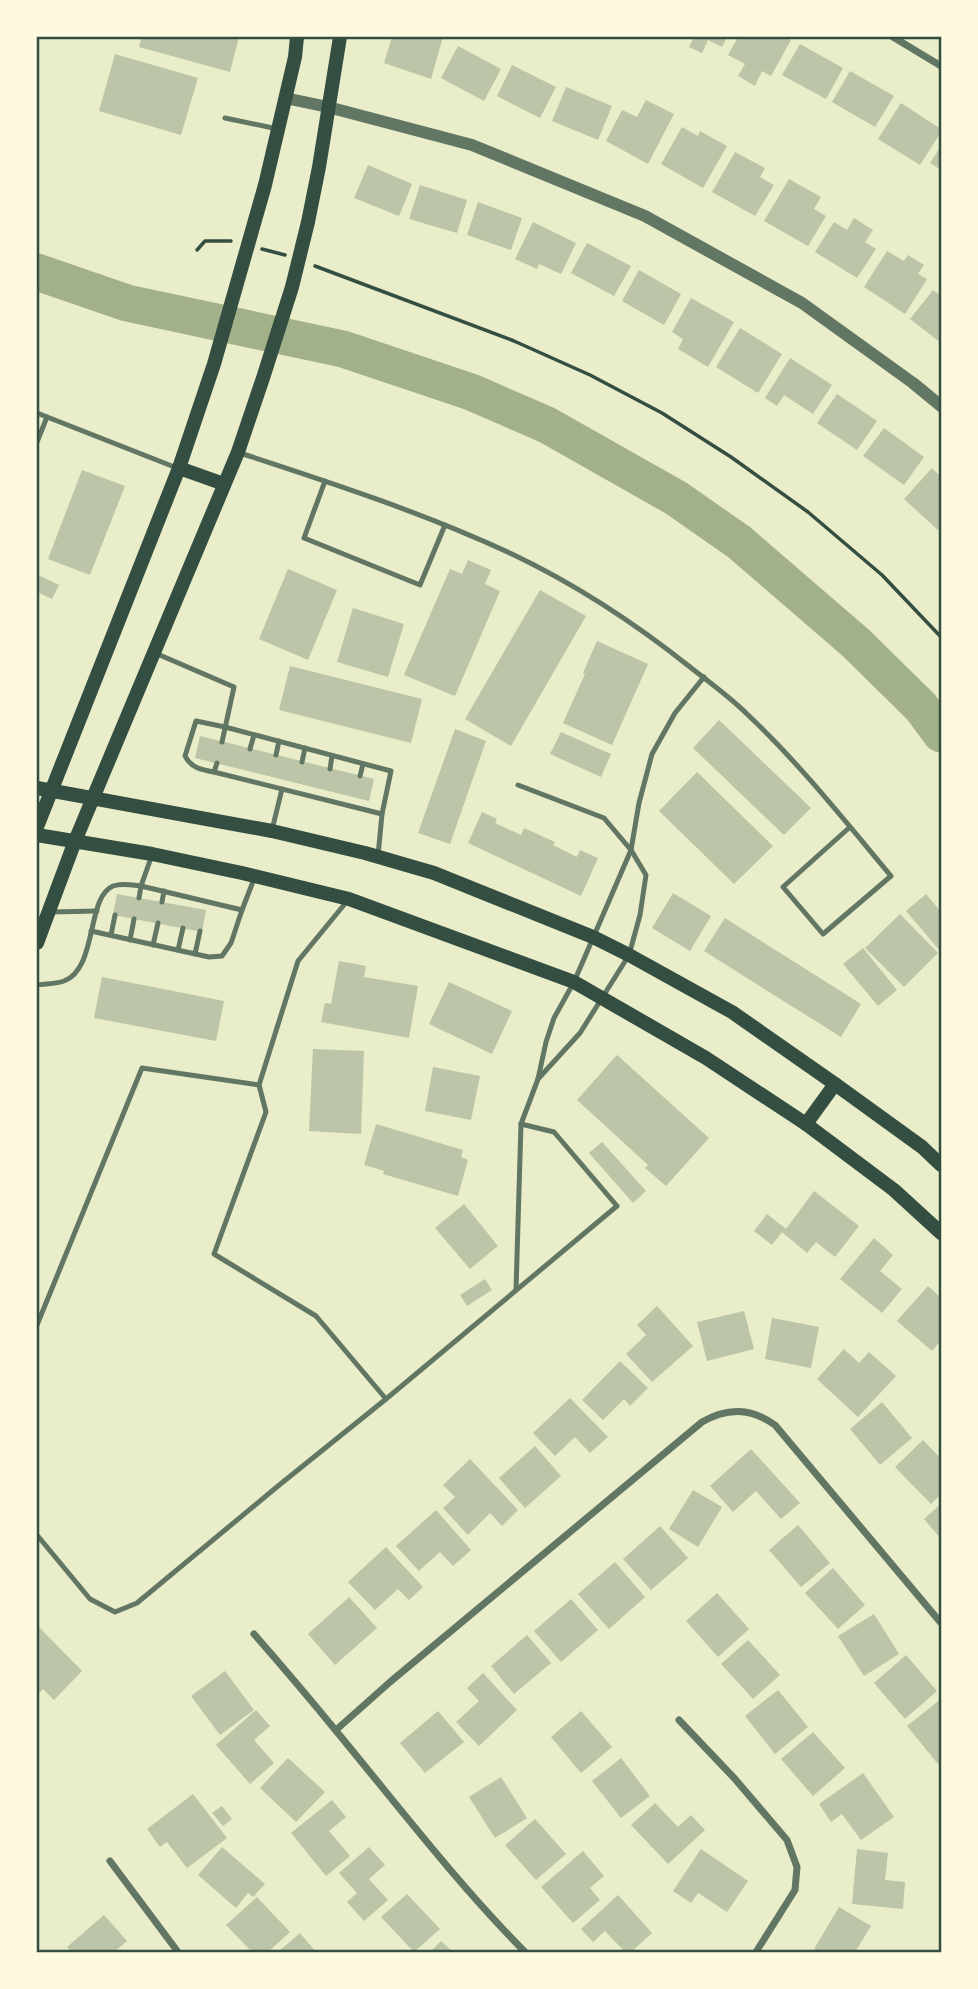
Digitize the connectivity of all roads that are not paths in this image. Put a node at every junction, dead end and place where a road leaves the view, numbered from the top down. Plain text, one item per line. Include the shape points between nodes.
1 (297, 37) edge
2 (340, 37) edge
3 (893, 37) edge
4 (941, 66) edge
5 (285, 98) junction
6 (328, 107) junction
7 (225, 118) dead end
8 (278, 129) junction
9 (941, 406) edge
10 (37, 412) edge
11 (47, 417) junction
12 (37, 442) edge
13 (238, 452) junction
14 (179, 468) junction
15 (326, 481) junction
16 (224, 484) junction
17 (445, 525) junction
18 (155, 653) junction
19 (704, 677) junction
20 (225, 727) junction
21 (254, 735) junction
22 (279, 741) junction
23 (222, 742) dead end
24 (304, 748) junction
25 (250, 749) dead end
26 (276, 755) dead end
27 (332, 756) junction
28 (302, 762) dead end
29 (217, 763) dead end
30 (363, 764) junction
31 (330, 769) dead end
32 (245, 770) dead end
33 (214, 772) junction
34 (360, 776) dead end
35 (271, 777) dead end
36 (243, 779) junction
37 (297, 783) dead end
38 (519, 785) dead end
39 (269, 786) junction
40 (37, 788) edge
41 (282, 789) junction
42 (324, 790) dead end
43 (52, 791) junction
44 (295, 792) junction
45 (95, 797) junction
46 (354, 797) dead end
47 (322, 799) junction
48 (352, 807) junction
49 (382, 814) junction
50 (37, 827) edge
51 (850, 827) junction
52 (272, 831) junction
53 (37, 835) edge
54 (75, 841) junction
55 (631, 849) junction
56 (152, 855) junction
57 (378, 857) junction
58 (255, 876) junction
59 (122, 885) junction
60 (141, 886) junction
61 (164, 891) junction
62 (120, 894) dead end
63 (188, 897) junction
64 (139, 898) dead end
65 (349, 899) junction
66 (205, 901) junction
67 (162, 902) dead end
68 (187, 907) dead end
69 (204, 910) dead end
70 (242, 910) junction
71 (97, 911) junction
72 (49, 912) junction
73 (116, 915) dead end
74 (135, 919) dead end
75 (158, 923) dead end
76 (183, 928) dead end
77 (91, 931) junction
78 (200, 931) dead end
79 (111, 935) junction
80 (593, 937) junction
81 (130, 940) junction
82 (37, 943) edge
83 (153, 944) junction
84 (178, 950) junction
85 (195, 954) junction
86 (629, 955) junction
87 (574, 982) junction
88 (37, 985) edge
89 (602, 997) junction
90 (538, 1079) junction
91 (835, 1084) junction
92 (259, 1085) junction
93 (521, 1124) junction
94 (806, 1124) junction
95 (941, 1165) edge
96 (941, 1233) edge
97 (516, 1290) junction
98 (39, 1312) edge
99 (37, 1325) edge
100 (386, 1399) junction
101 (37, 1535) edge
102 (941, 1623) edge
103 (254, 1634) dead end
104 (679, 1720) dead end
105 (336, 1730) junction
106 (110, 1861) dead end
107 (178, 1952) edge
108 (525, 1952) edge
109 (756, 1952) edge

1 - 5 main road
2 - 6 main road
3 - 4 street
5 - 6 street
5 - 8 main road
6 - 9 street via 472,145 645,216 802,303
6 - 13 main road via 292,287
7 - 8 lane
8 - 14 main road via 241,275
10 - 11 lane
11 - 12 lane
11 - 14 lane
13 - 15 lane
13 - 16 main road
14 - 16 main road
14 - 43 main road
15 - 17 lane
15 - 17 lane via 304,538 420,585
16 - 18 main road
17 - 19 lane via 558,578 653,638
18 - 20 lane via 234,687
18 - 45 main road
19 - 51 lane via 747,713
19 - 55 lane via 675,713 652,754
20 - 21 lane
20 - 23 lane
20 - 33 lane via 196,721 185,756 197,769
21 - 22 lane
21 - 25 lane
22 - 24 lane
22 - 26 lane
24 - 27 lane
24 - 28 lane
27 - 30 lane
27 - 31 lane
29 - 33 lane
30 - 34 lane
30 - 49 lane via 391,771
32 - 36 lane
33 - 36 lane
35 - 39 lane
36 - 39 lane
37 - 44 lane
38 - 55 lane via 604,818
39 - 41 lane
40 - 43 main road
41 - 44 lane
41 - 52 lane
42 - 47 lane
43 - 45 main road
43 - 50 main road
44 - 47 lane
45 - 52 main road
45 - 54 main road
46 - 48 lane
47 - 48 lane
48 - 49 lane
49 - 57 lane
51 - 51 lane via 891,876 823,934 783,887
52 - 57 main road
53 - 54 main road
54 - 56 main road
54 - 72 main road
55 - 80 lane
55 - 86 lane via 646,875
56 - 58 main road
56 - 60 lane
57 - 80 main road via 435,873
58 - 65 main road
58 - 70 lane
59 - 60 lane
59 - 62 lane
59 - 71 lane via 111,887
60 - 61 lane
60 - 64 lane
61 - 63 lane
61 - 67 lane
63 - 66 lane
63 - 68 lane
65 - 87 main road
65 - 92 lane via 298,961
66 - 69 lane
66 - 70 lane
70 - 85 lane via 222,956
71 - 72 lane
71 - 77 lane
72 - 82 main road
73 - 79 lane
74 - 81 lane
75 - 83 lane
76 - 84 lane
77 - 79 lane
77 - 88 lane via 83,965 66,981
78 - 85 lane
79 - 81 lane
80 - 86 main road
80 - 87 lane
81 - 83 lane
83 - 84 lane
84 - 85 lane
86 - 89 lane
86 - 91 main road via 732,1012
87 - 89 main road
87 - 90 lane via 554,1018
89 - 90 lane via 580,1033
89 - 94 main road
90 - 93 lane
91 - 94 main road
91 - 95 main road
92 - 98 lane via 142,1068
92 - 100 lane via 266,1112 214,1254 316,1316
93 - 97 lane
93 - 97 lane via 554,1132 617,1206
94 - 96 main road via 894,1190
97 - 100 lane
98 - 99 lane
100 - 101 lane via 137,1603 114,1612 90,1598
102 - 105 street via 775,1425 752,1413 726,1412 702,1422
103 - 105 street
104 - 109 street via 787,1840 797,1867 795,1890
105 - 108 street via 425,1841
106 - 107 street

